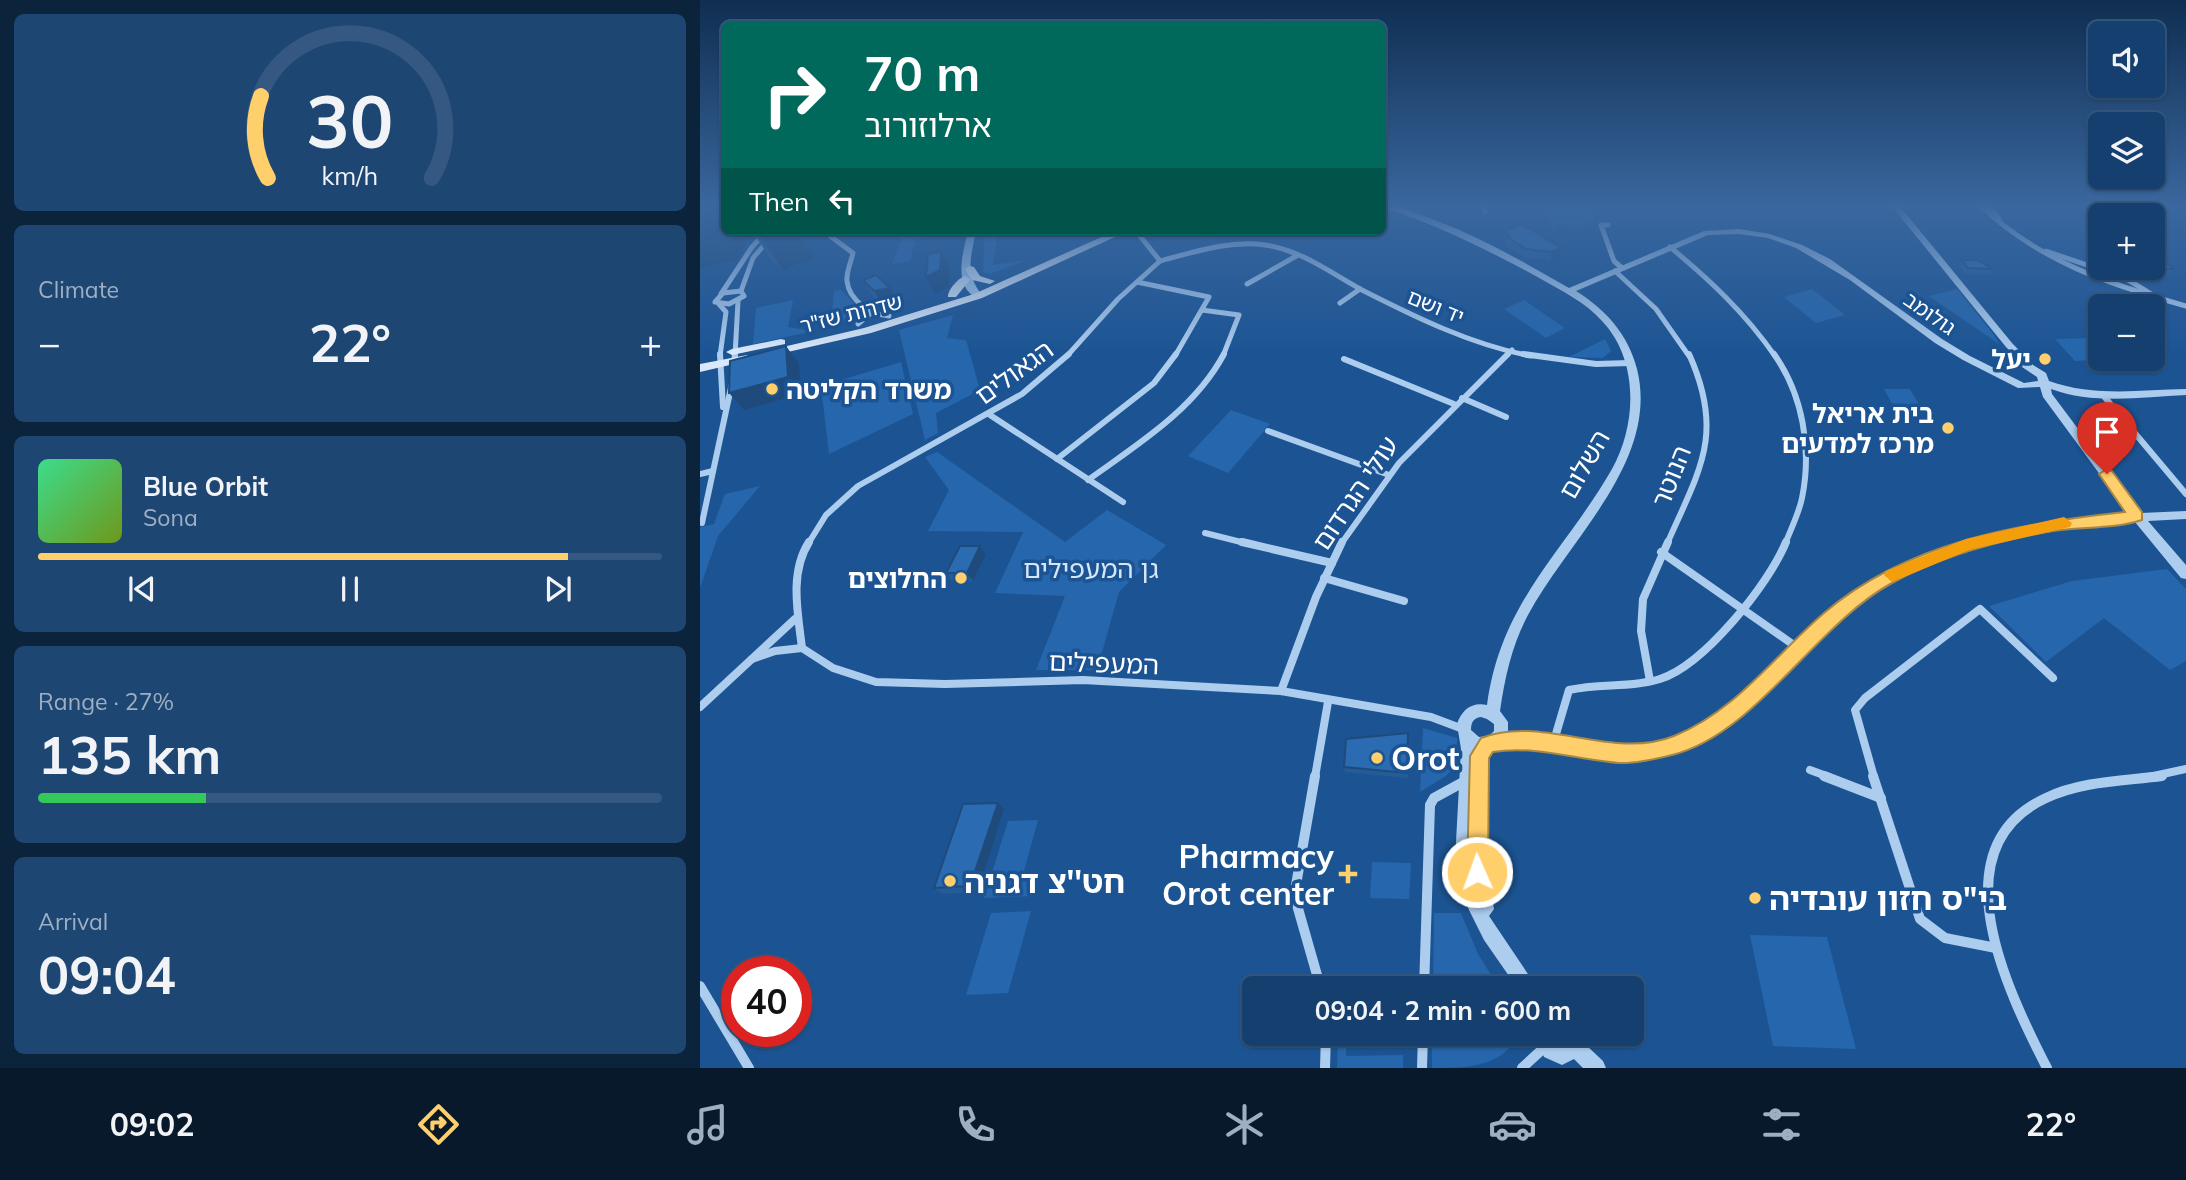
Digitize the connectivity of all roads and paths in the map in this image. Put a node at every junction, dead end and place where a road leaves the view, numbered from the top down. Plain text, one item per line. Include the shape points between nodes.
1 (748, 254) edge
2 (757, 254) edge
3 (853, 254) edge
4 (972, 254) edge
5 (975, 254) edge
6 (1052, 254) edge
7 (1058, 254) edge
8 (1154, 254) edge
9 (1195, 254) edge
10 (1295, 254) edge
11 (1502, 254) edge
12 (1611, 254) edge
13 (1654, 254) edge
14 (1679, 254) edge
15 (1813, 254) edge
16 (1935, 254) edge
17 (2046, 254) edge
18 (2056, 254) edge
19 (1298, 255) junction
20 (1160, 261) junction
21 (2088, 265) edge
22 (2088, 266) edge
23 (1618, 269) junction
24 (2077, 272) junction
25 (2129, 280) edge
26 (990, 281) junction
27 (1137, 282) junction
28 (972, 284) junction
29 (1247, 284) dead end
30 (2141, 287) junction
31 (1360, 289) junction
32 (741, 290) junction
33 (1569, 291) junction
34 (2133, 292) junction
35 (722, 294) junction
36 (738, 300) junction
37 (1340, 303) dead end
38 (2174, 303) junction
39 (719, 304) junction
40 (2186, 306) edge
41 (1202, 310) junction
42 (871, 313) junction
43 (889, 316) junction
44 (858, 324) junction
45 (2009, 345) junction
46 (1512, 350) junction
47 (734, 356) junction
48 (1966, 358) junction
49 (700, 359) edge
50 (720, 359) junction
51 (1343, 359) dead end
52 (1630, 363) junction
53 (2003, 363) junction
54 (2032, 366) junction
55 (700, 368) edge
56 (2004, 378) junction
57 (2042, 384) junction
58 (2022, 386) junction
59 (2186, 392) edge
60 (2102, 394) junction
61 (1462, 398) junction
62 (1454, 404) junction
63 (723, 411) junction
64 (990, 415) junction
65 (1506, 417) dead end
66 (2067, 419) junction
67 (1268, 431) dead end
68 (1057, 459) junction
69 (713, 471) junction
70 (700, 474) edge
71 (1389, 474) junction
72 (1088, 480) junction
73 (2186, 494) edge
74 (1123, 502) dead end
75 (2186, 515) edge
76 (2137, 516) junction
77 (702, 523) dead end
78 (1205, 533) dead end
79 (1661, 552) junction
80 (1332, 563) junction
81 (2186, 574) edge
82 (1324, 578) junction
83 (1404, 601) dead end
84 (1741, 610) junction
85 (795, 619) junction
86 (802, 648) junction
87 (1798, 648) junction
88 (747, 661) junction
89 (1499, 676) junction
90 (2053, 678) dead end
91 (1650, 681) junction
92 (1281, 691) junction
93 (1328, 702) junction
94 (700, 707) edge
95 (1473, 712) junction
96 (1497, 717) junction
97 (1440, 719) junction
98 (1465, 732) junction
99 (1529, 741) junction
100 (1490, 743) junction
101 (1552, 745) junction
102 (1810, 769) dead end
103 (2186, 769) edge
104 (1468, 780) junction
105 (1881, 798) junction
106 (1492, 936) junction
107 (1996, 948) junction
108 (1317, 976) edge
109 (1424, 976) edge
110 (1520, 976) edge
111 (700, 986) edge
112 (1326, 1046) edge
113 (1423, 1046) edge
114 (1539, 1046) edge
115 (1552, 1046) edge
116 (1572, 1046) edge
117 (1582, 1046) edge
118 (749, 1068) edge
119 (1325, 1068) edge
120 (1422, 1068) edge
121 (1522, 1068) edge
122 (1597, 1068) edge
123 (2047, 1068) edge

1 - 35 street
2 - 32 street
3 - 42 street via 846,281
4 - 28 street
5 - 28 street
6 - 26 main road, שדרות שז"ר
7 - 28 main road, שדרות שז"ר
8 - 20 street
9 - 20 street, יד ושם
10 - 19 street, יד ושם
11 - 33 street, השלום
12 - 23 street
13 - 23 street, גולומב
14 - 84 street via 1720,286 1756,324 1782,362 1802,413 1807,466 1798,515 1776,563
15 - 48 street, גולומב
16 - 45 street
17 - 24 street
18 - 21 street
19 - 29 street
19 - 31 street, יד ושם
20 - 27 street, הגאולים
22 - 24 street via 2076,266
23 - 33 street, גולומב
23 - 79 street, הנוטר via 1673,328 1692,357 1706,397 1709,438 1704,460
24 - 34 street
25 - 30 street
26 - 28 main road, שדרות שז"ר
26 - 28 main road via 976,278
27 - 41 street via 1205,295 1209,297
27 - 64 street, הגאולים via 1065,360
28 - 43 main road, שדרות שז"ר
28 - 47 main road, שדרות שז"ר via 867,331
30 - 34 street
30 - 38 street
31 - 37 street
31 - 46 street, יד ושם via 1405,311
32 - 35 street
32 - 36 street via 744,296
33 - 52 street, השלום via 1611,324
34 - 38 street
35 - 39 street via 715,300
36 - 39 street
36 - 47 street
38 - 40 street
39 - 50 street via 726,312
41 - 68 street via 1154,383
41 - 72 street via 1239,315 1213,374 1193,400
42 - 43 street
42 - 44 street
43 - 44 main road, שדרות שז"ר
44 - 47 main road, שדרות שז"ר
45 - 53 street via 2011,354
45 - 54 street
46 - 52 street, יד ושם via 1592,364
46 - 61 street, עולי הגרדום
47 - 50 main road, שדרות שז"ר
47 - 63 street
48 - 53 street
48 - 56 street
49 - 50 main road, שדרות שז"ר
50 - 55 main road, שדרות שז"ר
50 - 63 street
51 - 62 street
52 - 89 street, השלום via 1636,413 1624,455 1528,599
53 - 54 street
53 - 56 street via 1999,370
54 - 57 street via 2042,375
56 - 58 street
57 - 58 street
57 - 60 street
57 - 66 street
58 - 66 street
59 - 60 street
60 - 73 street
61 - 62 street, עולי הגרדום
61 - 65 street
62 - 71 street, עולי הגרדום
63 - 69 street
64 - 68 street
64 - 85 street, הגאולים via 865,481 823,516 802,551 794,592
66 - 76 street
67 - 71 street
68 - 72 street
69 - 70 street
69 - 77 street
71 - 80 street, עולי הגרדום
72 - 74 street
75 - 76 street
76 - 81 street
76 - 87 street via 2048,526 1939,554 1867,590
78 - 80 street
79 - 84 street
79 - 91 street, הנוטר via 1643,598 1640,620
80 - 82 street, עולי הגרדום
82 - 83 street
82 - 92 street, עולי הגרדום
84 - 87 street
84 - 91 street via 1703,655 1672,675
85 - 86 street
85 - 88 street
86 - 88 street
86 - 92 street, המעפילים via 833,668 876,682 1083,680
87 - 101 street via 1741,705 1711,728 1673,746 1622,754
88 - 94 street
89 - 95 street, השלום via 1485,703
89 - 96 street, השלום
90 - 105 street via 1980,609 1855,710
91 - 101 street via 1569,690
92 - 93 street, המעפילים
93 - 97 street, המעפילים
93 - 108 street via 1296,885 1297,905
95 - 96 street
95 - 97 street, המעפילים via 1458,719
95 - 98 street
96 - 99 street via 1510,733
96 - 100 street via 1501,733
97 - 98 street, המעפילים
98 - 100 street via 1473,742
98 - 104 street
99 - 100 street
99 - 101 street
100 - 106 street via 1480,756 1476,847 1480,890
102 - 105 street
103 - 107 street via 2070,790 2042,799 2006,825 1989,870
104 - 106 street via 1466,873
104 - 109 street via 1434,798 1430,805
105 - 107 street via 1920,919 1945,939
106 - 110 street
107 - 123 street via 2022,1021
111 - 118 street
112 - 119 street
113 - 120 street
114 - 121 street
115 - 116 street via 1562,1055
117 - 122 street

